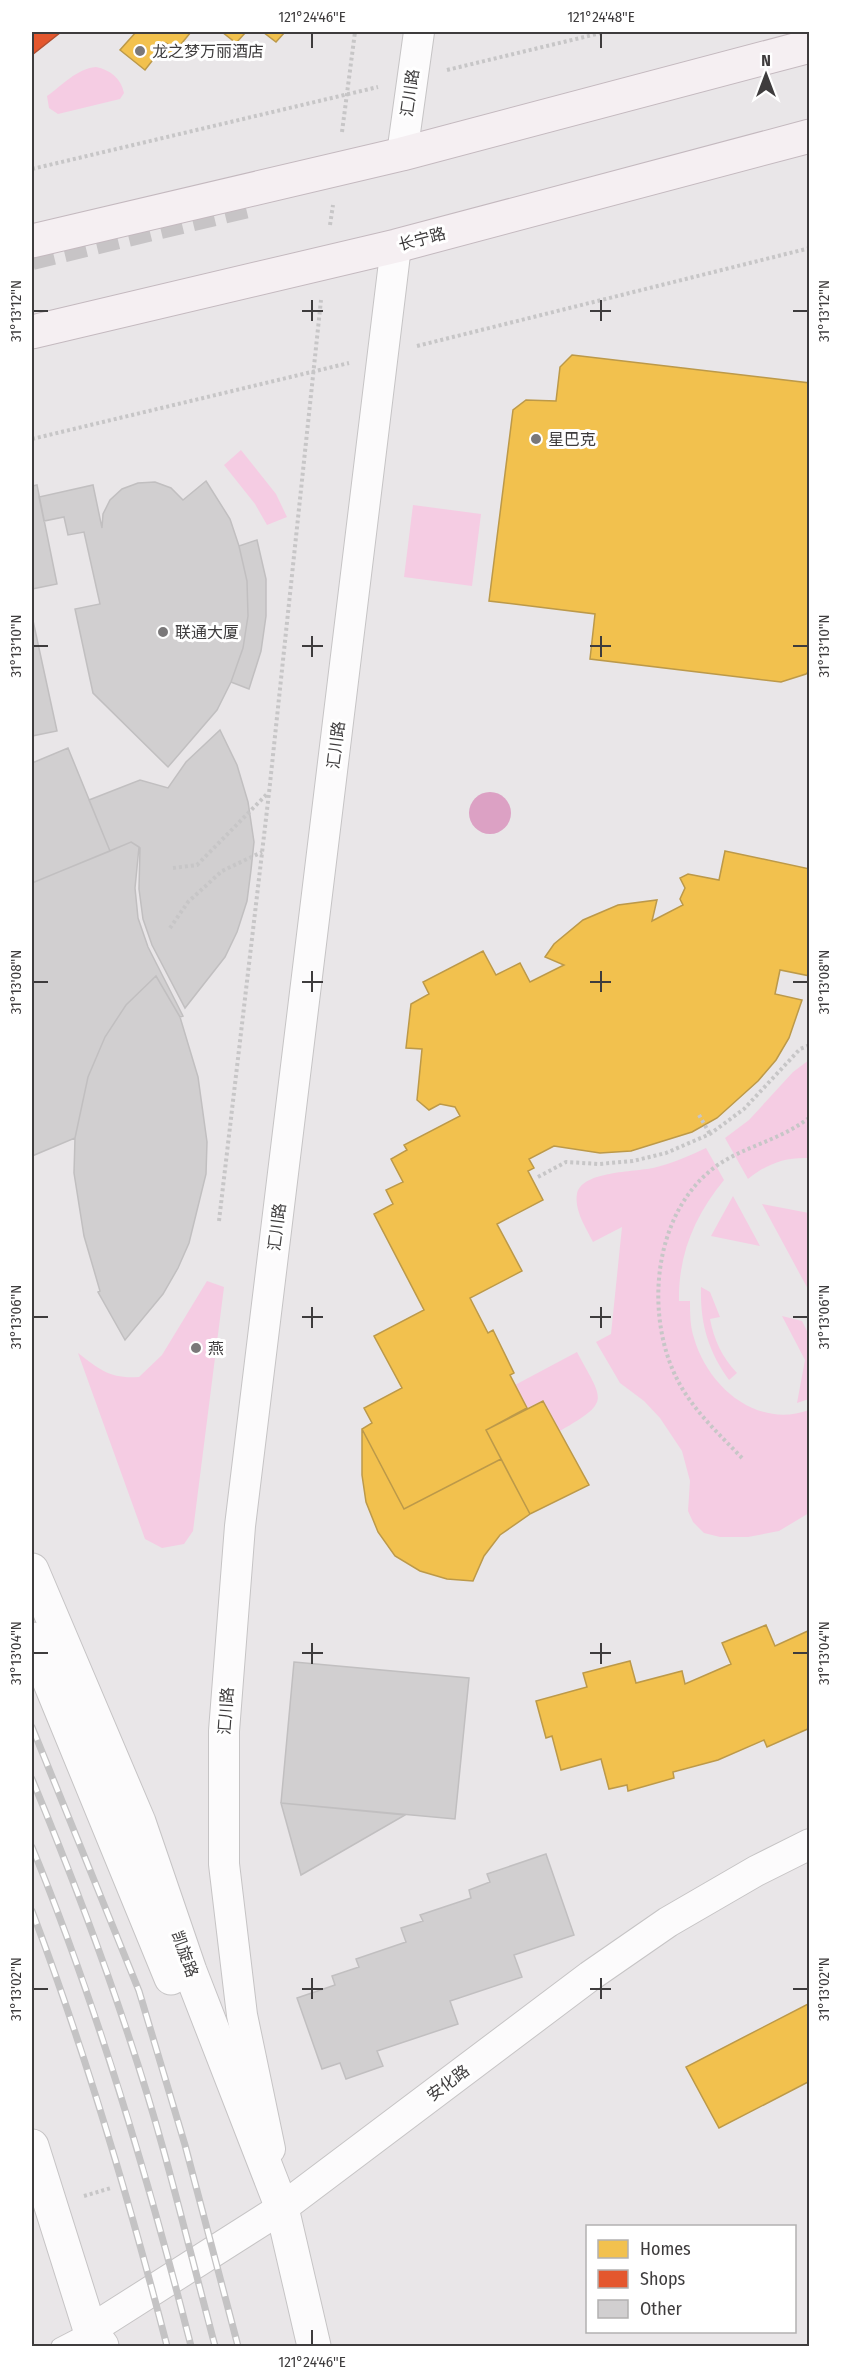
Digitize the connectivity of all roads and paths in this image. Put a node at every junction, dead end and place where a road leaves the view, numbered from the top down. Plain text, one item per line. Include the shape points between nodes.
1 (355, 32) edge
2 (419, 32) edge
3 (604, 32) edge
4 (810, 46) edge
5 (413, 79) junction
6 (346, 94) junction
7 (810, 136) edge
8 (402, 154) junction
9 (32, 169) edge
10 (337, 169) junction
11 (32, 241) edge
12 (396, 246) junction
13 (326, 263) junction
14 (32, 332) edge
15 (269, 793) junction
16 (262, 852) junction
17 (173, 868) dead end
18 (170, 928) dead end
19 (810, 1045) edge
20 (699, 1115) dead end
21 (810, 1117) edge
22 (710, 1134) junction
23 (538, 1177) dead end
24 (219, 1221) dead end
25 (742, 1458) dead end
26 (32, 1570) edge
27 (32, 1639) edge
28 (810, 1844) edge
29 (32, 2146) edge
30 (272, 2214) junction
31 (96, 2338) edge
32 (59, 2346) edge
33 (314, 2346) edge

1 - 6 path
2 - 5 street, 汇川路
3 - 5 path
4 - 8 main road
5 - 6 path
5 - 8 street, 汇川路
6 - 9 path
6 - 10 path
7 - 12 main road, 长宁路
8 - 10 main road
10 - 11 main road
10 - 13 path
12 - 13 main road, 长宁路
12 - 30 street, 汇川路 via 240,1526 224,1731 224,1864
13 - 14 main road, 长宁路
13 - 15 path
15 - 16 path
15 - 17 path via 197,865
16 - 18 path via 222,871 188,902
16 - 24 path
19 - 22 path via 801,1049 744,1109
20 - 22 path
21 - 25 path via 776,1139 726,1161 696,1184 677,1214 658,1286 664,1351 678,1383
22 - 23 path via 666,1153 599,1164 566,1162
26 - 30 street, 凯旋路 via 139,1822
27 - 30 street
28 - 30 street, 安化路 via 756,1871 590,1976
29 - 31 street
30 - 31 street, 安化路
30 - 33 street, 凯旋路
31 - 32 lane

